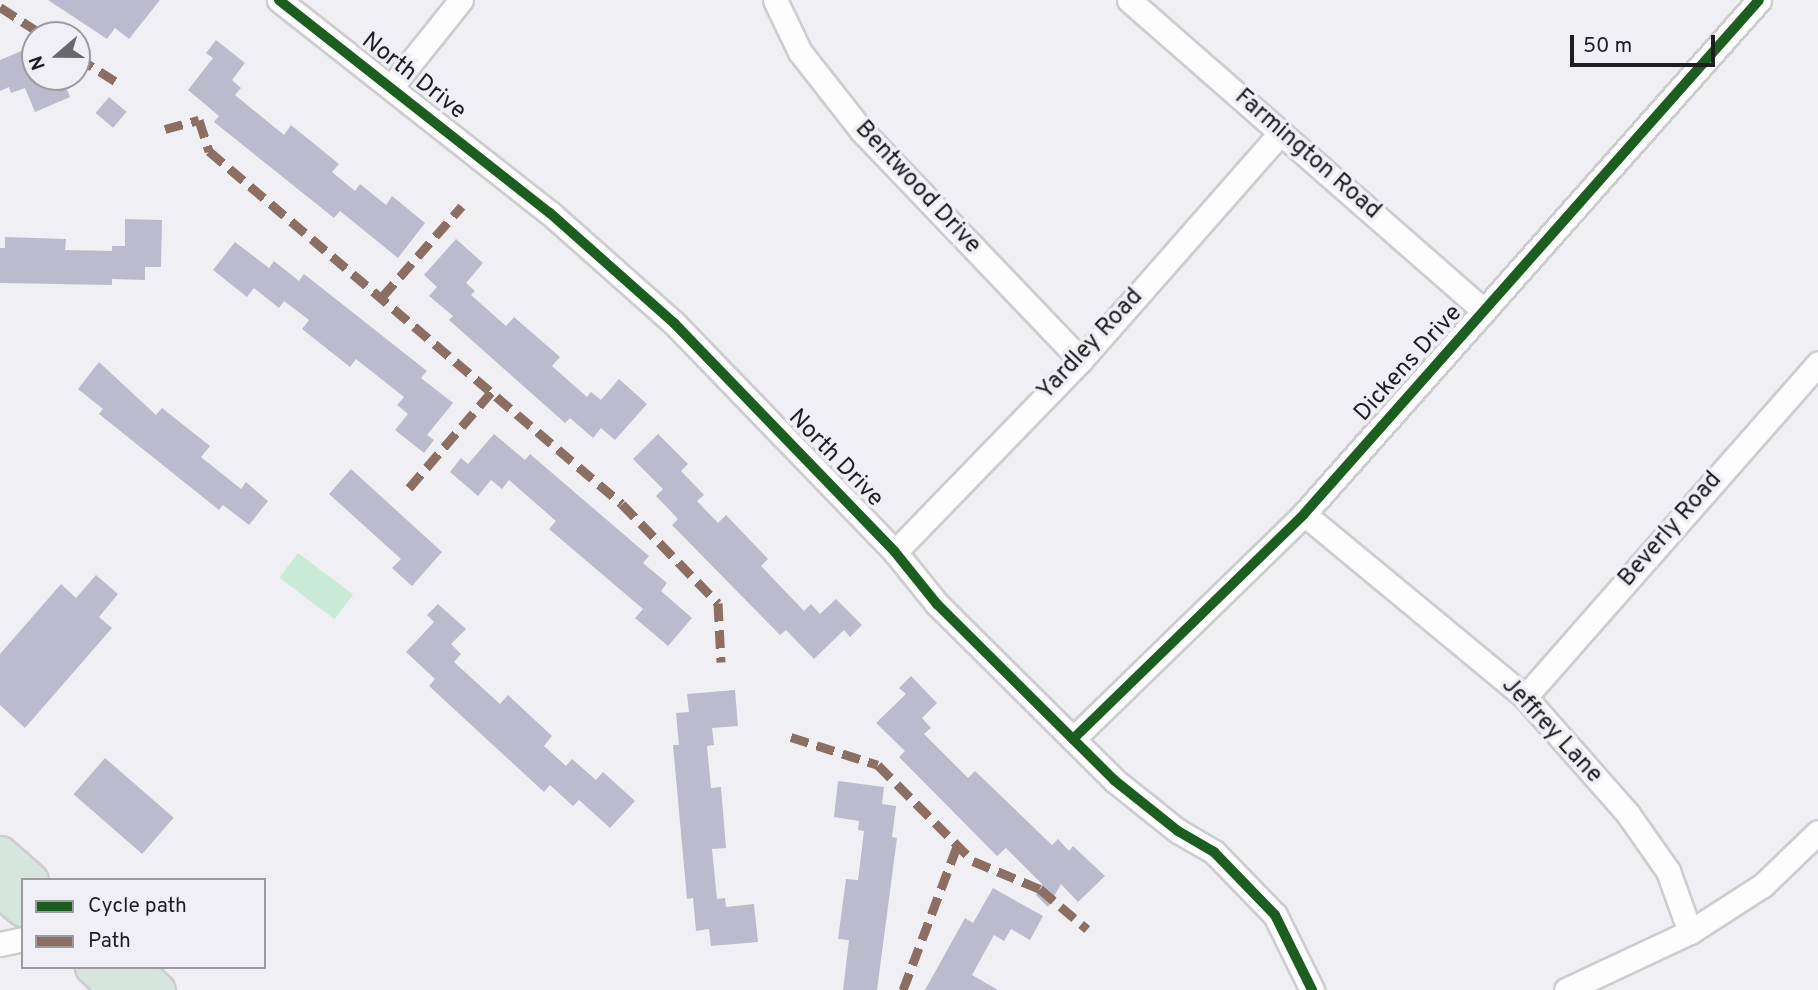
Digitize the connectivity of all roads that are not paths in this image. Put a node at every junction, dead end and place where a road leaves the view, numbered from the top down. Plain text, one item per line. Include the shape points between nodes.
1 (279, 0) edge
2 (461, 0) edge
3 (775, 0) edge
4 (1129, 0) edge
5 (1759, 0) edge
6 (392, 86) junction
7 (1281, 132) junction
8 (1484, 312) junction
9 (1081, 360) junction
10 (1818, 364) edge
11 (1304, 514) junction
12 (895, 552) junction
13 (1525, 697) junction
14 (1073, 739) junction
15 (1818, 832) edge
16 (0, 853) edge
17 (30, 878) edge
18 (0, 890) edge
19 (21, 907) edge
20 (1690, 932) junction
21 (21, 939) edge
22 (0, 944) edge
23 (94, 969) edge
24 (135, 969) edge
25 (117, 990) edge
26 (158, 990) edge
27 (1312, 990) edge
28 (1566, 990) edge

1 - 6 street, North Drive
2 - 6 street
3 - 9 street, Bentwood Drive via 800,52 862,131
4 - 7 street, Farmington Road
5 - 8 street, Dickens Drive
6 - 12 street, North Drive via 550,213 674,323
7 - 8 street, Farmington Road
7 - 9 street, Yardley Road
8 - 11 street, Dickens Drive
9 - 12 street, Yardley Road
10 - 13 street, Beverly Road
11 - 13 street, Jeffrey Lane
11 - 14 street, Dickens Drive
12 - 14 street, North Drive via 937,604
13 - 20 street, Jeffrey Lane via 1628,814 1668,871
14 - 27 street, North Drive via 1178,831 1214,852 1275,915
15 - 20 street via 1763,885
16 - 17 highway
18 - 19 highway
20 - 28 street
21 - 22 street
23 - 25 highway
24 - 26 highway

